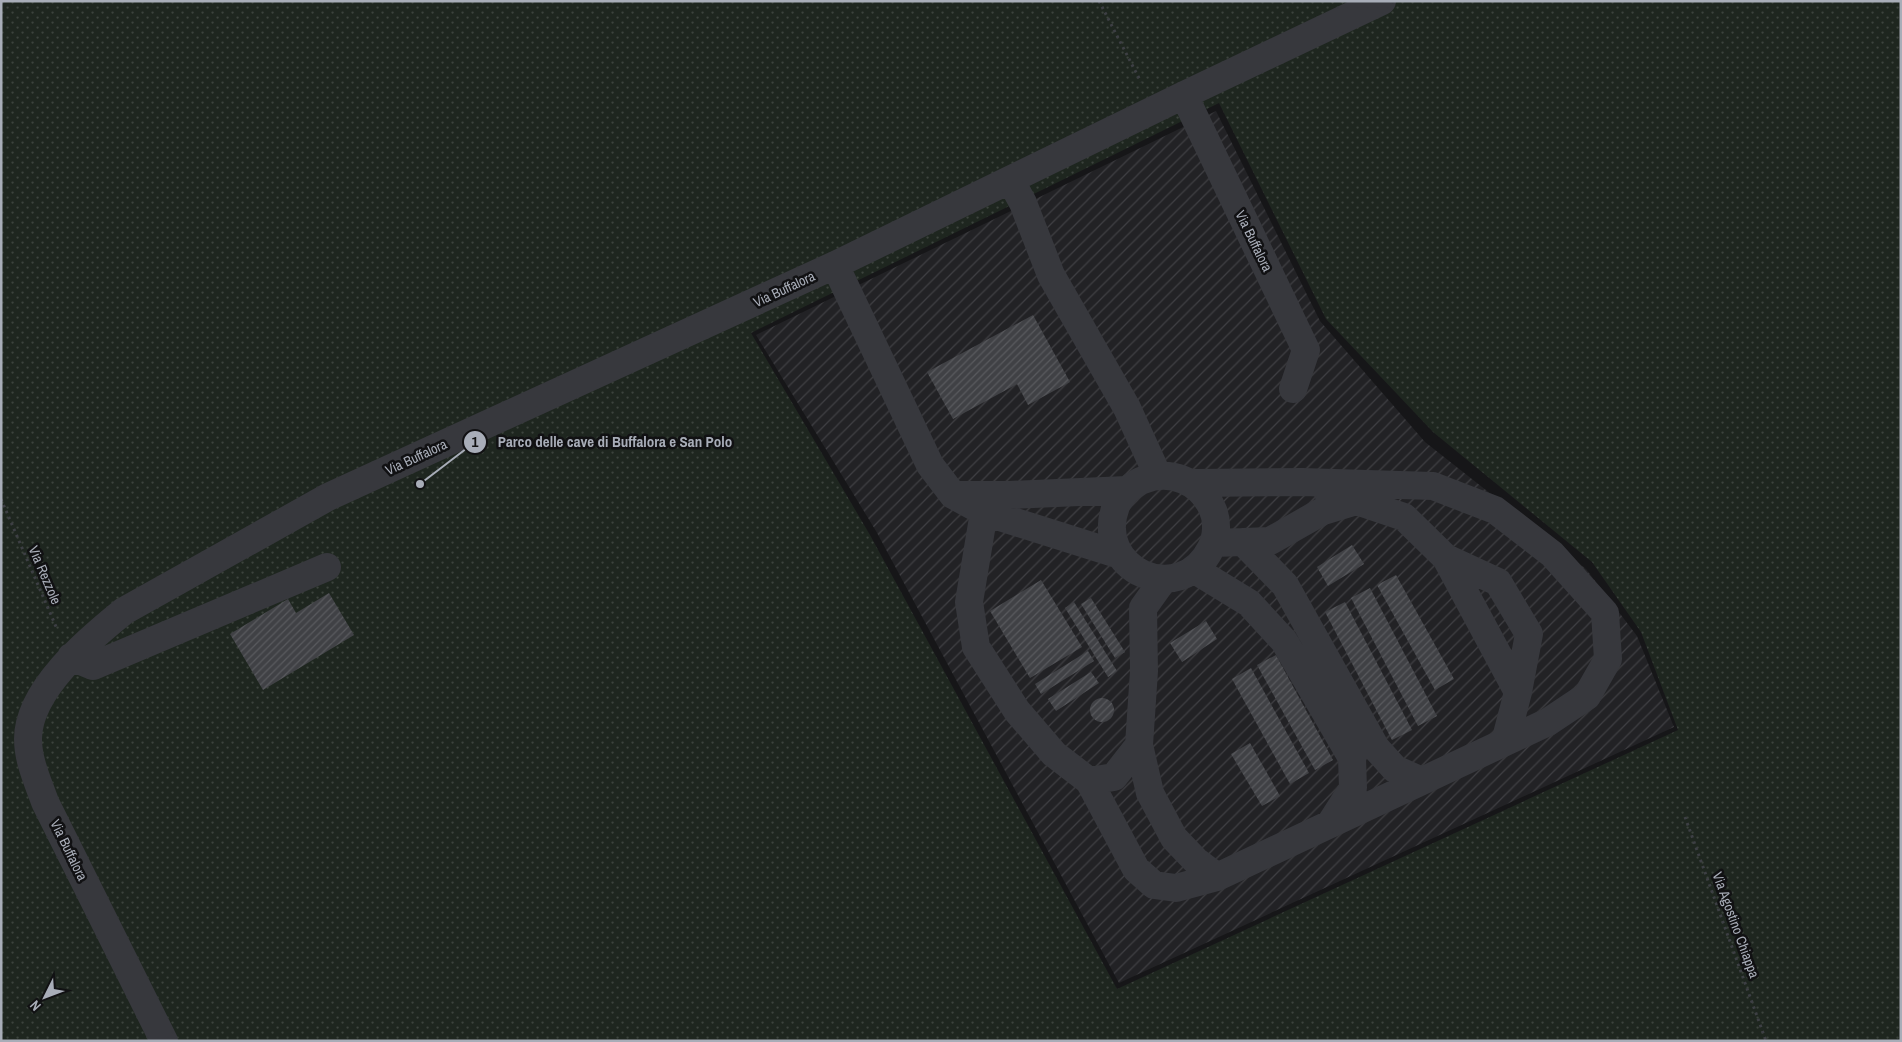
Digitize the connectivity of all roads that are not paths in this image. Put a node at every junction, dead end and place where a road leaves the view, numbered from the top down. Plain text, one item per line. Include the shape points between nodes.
1 (1382, 1) edge
2 (1184, 95) junction
3 (1011, 181) junction
4 (835, 265) junction
5 (1293, 389) dead end
6 (1158, 476) junction
7 (1302, 482) junction
8 (1192, 483) junction
9 (1127, 490) junction
10 (953, 495) junction
11 (1356, 501) junction
12 (984, 512) junction
13 (1243, 542) junction
14 (1214, 543) junction
15 (1120, 555) junction
16 (1446, 558) junction
17 (327, 567) dead end
18 (1194, 570) junction
19 (1163, 580) junction
20 (71, 657) junction
21 (1518, 692) junction
22 (1505, 742) junction
23 (1139, 745) junction
24 (1089, 781) junction
25 (1422, 781) junction
26 (1330, 824) junction
27 (1217, 877) junction
28 (164, 1041) edge

1 - 2 street, Via Buffalora
2 - 3 street, Via Buffalora
2 - 5 street, Via Buffalora via 1306,350
3 - 4 street, Via Buffalora
3 - 6 street via 1024,204 1051,274 1127,408
4 - 10 street via 930,465
4 - 20 street, Via Buffalora via 328,497 124,611
6 - 8 street via 1176,476
6 - 9 street via 1141,480
7 - 8 street
7 - 11 street
7 - 22 street via 1434,486 1495,510 1552,554 1606,613 1608,659 1587,696 1548,722
8 - 14 street via 1213,509
9 - 10 street
9 - 15 street via 1117,505 1112,522 1113,539
10 - 12 street
11 - 13 street via 1323,511 1270,541
11 - 16 street via 1404,518
12 - 15 street
12 - 24 street via 970,602 976,647 1017,711 1054,754
13 - 14 street
13 - 25 street via 1286,585 1376,748 1395,769
14 - 18 street
15 - 19 street via 1146,577
16 - 21 street
16 - 21 street via 1498,582 1529,634
17 - 20 street via 93,666
18 - 19 street
18 - 26 street via 1249,603 1284,641 1352,758 1353,788
19 - 23 street via 1143,608 1144,672
20 - 28 street, Via Buffalora via 41,695 31,718 28,740 32,766 45,802
21 - 22 street
22 - 25 street
23 - 24 street via 1114,777
23 - 27 street via 1150,793 1174,838
24 - 27 street via 1136,869 1154,885 1176,888
25 - 26 street
26 - 27 street

